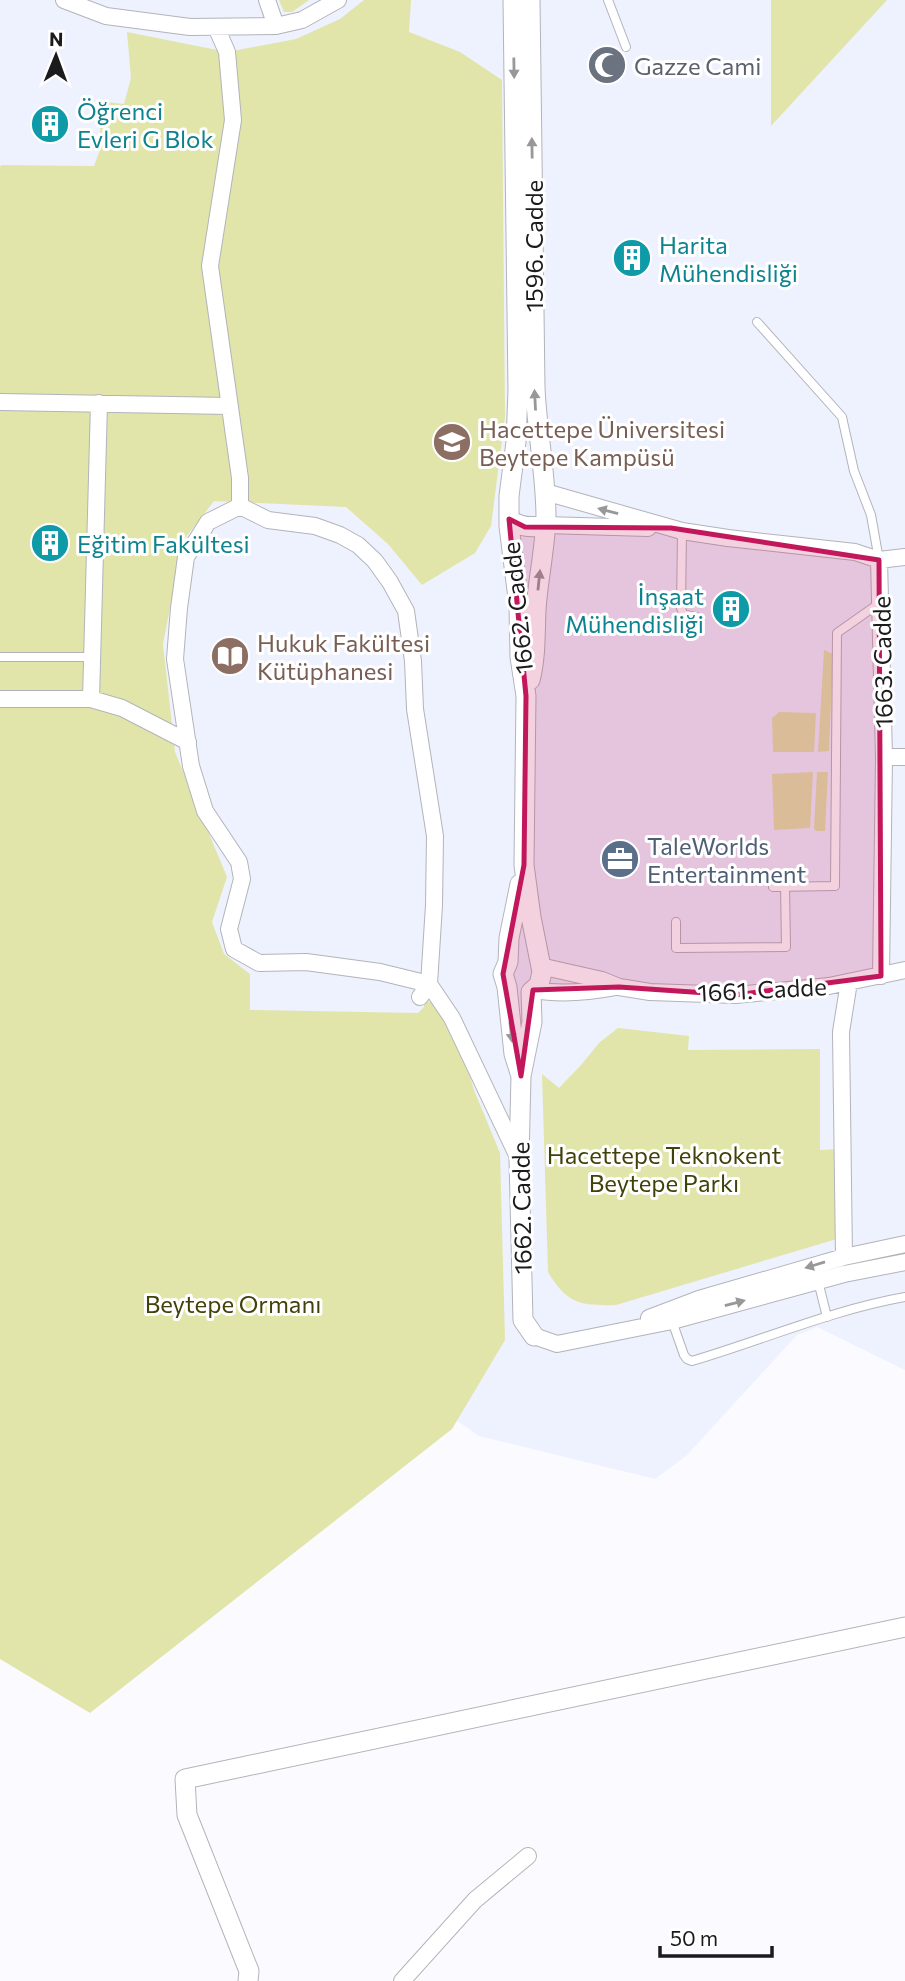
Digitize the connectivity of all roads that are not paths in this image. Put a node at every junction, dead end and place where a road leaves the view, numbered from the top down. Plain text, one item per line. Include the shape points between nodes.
1 (64, 0) edge
2 (267, 0) edge
3 (338, 0) edge
4 (513, 0) edge
5 (530, 0) edge
6 (608, 0) edge
7 (276, 26) junction
8 (216, 27) junction
9 (626, 47) dead end
10 (757, 322) dead end
11 (0, 401) edge
12 (99, 403) junction
13 (230, 405) junction
14 (510, 488) junction
15 (545, 492) junction
16 (240, 506) junction
17 (509, 519) junction
18 (545, 525) junction
19 (676, 529) junction
20 (905, 557) edge
21 (880, 560) junction
22 (881, 602) junction
23 (701, 618) dead end
24 (0, 657) edge
25 (92, 657) junction
26 (526, 696) junction
27 (0, 699) edge
28 (91, 699) junction
29 (188, 743) junction
30 (884, 757) junction
31 (905, 757) edge
32 (524, 865) junction
33 (785, 886) junction
34 (774, 887) dead end
35 (676, 922) dead end
36 (508, 962) junction
37 (540, 966) junction
38 (905, 970) edge
39 (881, 976) junction
40 (849, 982) junction
41 (507, 987) junction
42 (619, 987) junction
43 (425, 991) junction
44 (533, 991) junction
45 (521, 1076) junction
46 (519, 1159) junction
47 (905, 1244) edge
48 (844, 1256) junction
49 (905, 1262) edge
50 (818, 1281) junction
51 (905, 1297) edge
52 (827, 1317) junction
53 (672, 1321) junction
54 (622, 1332) junction
55 (534, 1336) joint
56 (905, 1627) edge
57 (528, 1856) dead end
58 (248, 1981) edge
59 (402, 1981) edge

1 - 8 street via 106,16
2 - 7 street
3 - 7 street via 302,20
4 -> 14 street, 1596. Cadde via 519,391
15 -> 5 street, 1596. Cadde via 535,388
6 - 9 lane
7 - 8 street
8 - 13 street via 227,52 233,120 210,266
10 - 21 lane via 842,417
11 - 12 street
12 - 13 street
12 - 25 street
13 - 16 street
14 - 15 street
14 - 17 street, 1596. Cadde
15 - 18 street, 1596. Cadde
19 -> 15 street, 1663. Cadde
16 - 29 street via 208,522 186,557 175,659
16 - 43 street via 268,520 316,526 358,545 375,561 406,611 415,709 435,836
17 - 18 street via 525,527
17 - 26 street, 1662. Cadde
18 - 19 street, 1663. Cadde
26 -> 18 street, 1662. Cadde via 533,666
19 - 21 street, 1663. Cadde via 855,552
19 - 23 lane via 681,608 683,614
20 - 21 street
21 - 22 street, 1663. Cadde
22 - 30 street, 1663. Cadde
22 - 33 lane via 836,633 835,886
24 - 25 lane
25 - 28 street
26 - 32 street, 1662. Cadde
27 - 28 street
28 - 29 street via 122,708
29 - 43 street via 205,811 239,862 242,879 229,929 234,949 259,963 306,962 380,972
30 - 31 street
30 - 39 street, 1663. Cadde
32 - 36 street, 1662. Cadde
32 - 37 street, 1662. Cadde
33 - 34 lane
33 - 35 lane via 786,947 676,948
36 - 37 street via 525,955
36 - 41 street, 1662. Cadde via 503,974
37 - 42 street, 1661. Cadde
37 - 44 street, 1662. Cadde via 542,979
38 - 39 street, 1661. Cadde
39 - 40 street, 1661. Cadde
40 - 42 street, 1661. Cadde via 736,995
40 - 48 street via 841,1032
41 - 44 street via 518,993
41 -> 45 street, 1662. Cadde
42 - 44 street, 1661. Cadde
43 - 46 street via 452,1018
44 - 45 street, 1662. Cadde
45 - 46 street, 1662. Cadde
46 - 55 street, 1662. Cadde via 523,1320
47 - 48 street
48 -> 54 street via 674,1307
49 - 50 street
50 - 52 lane
53 -> 50 street
51 - 52 lane
52 - 53 lane via 692,1361 684,1355
53 - 54 street
54 - 55 street via 557,1344
56 - 58 street via 185,1779 187,1815 249,1971
57 - 59 street via 475,1900

